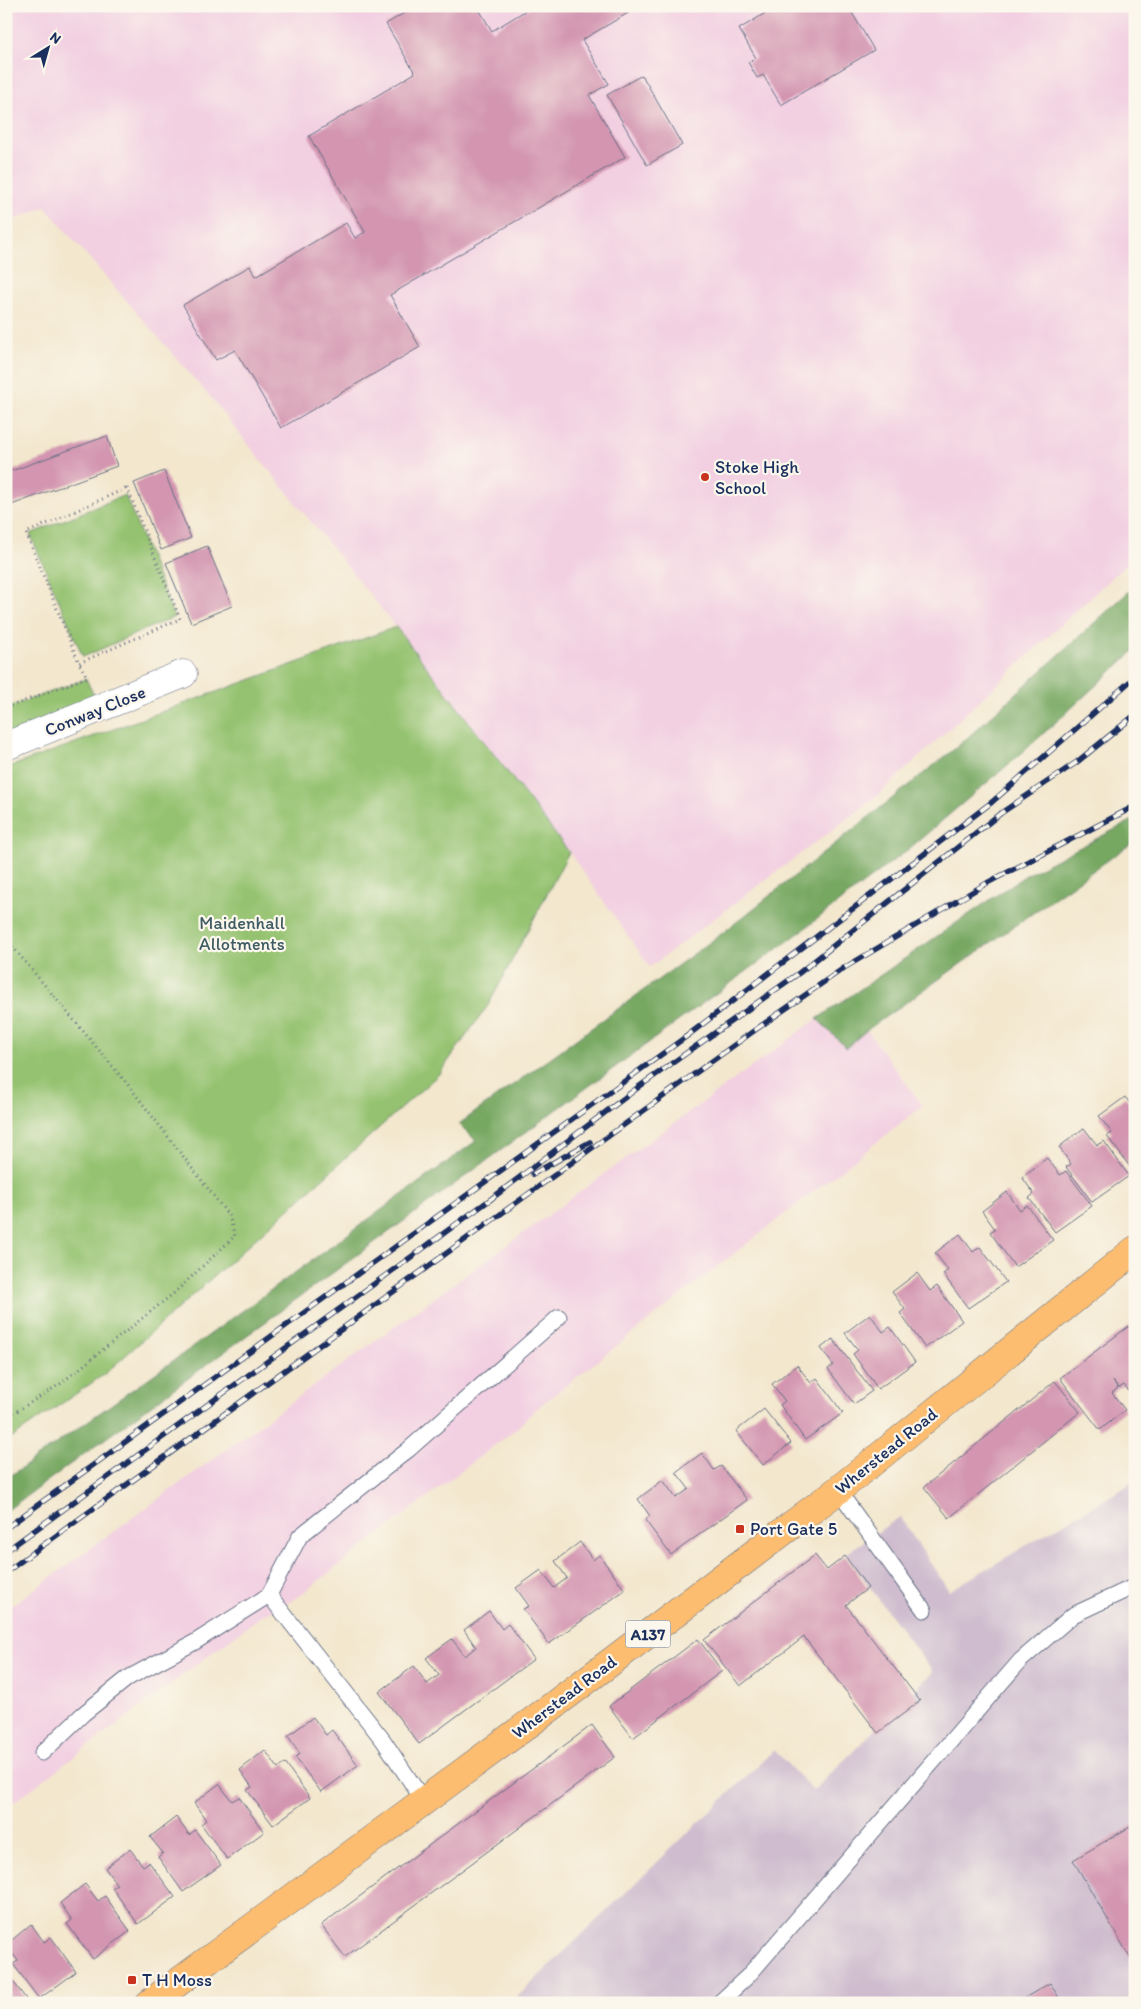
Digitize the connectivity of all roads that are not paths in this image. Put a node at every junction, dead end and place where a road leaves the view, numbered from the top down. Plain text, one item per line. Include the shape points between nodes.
1 (183, 674) dead end
2 (6, 746) edge
3 (1135, 1250) edge
4 (559, 1317) dead end
5 (838, 1490) junction
6 (1135, 1586) edge
7 (269, 1596) junction
8 (924, 1610) dead end
9 (42, 1753) dead end
10 (423, 1800) junction
11 (150, 2003) edge
12 (719, 2003) edge

1 - 2 street, Conway Close
3 - 5 main road, Wherstead Road / A137
4 - 7 lane via 408,1450 300,1536
5 - 8 lane
5 - 10 main road, Wherstead Road / A137 via 546,1712
6 - 12 lane via 1074,1615 1020,1661 748,1976
7 - 9 lane via 195,1642 128,1678
7 - 10 lane via 383,1740
10 - 11 main road, Wherstead Road / A137

